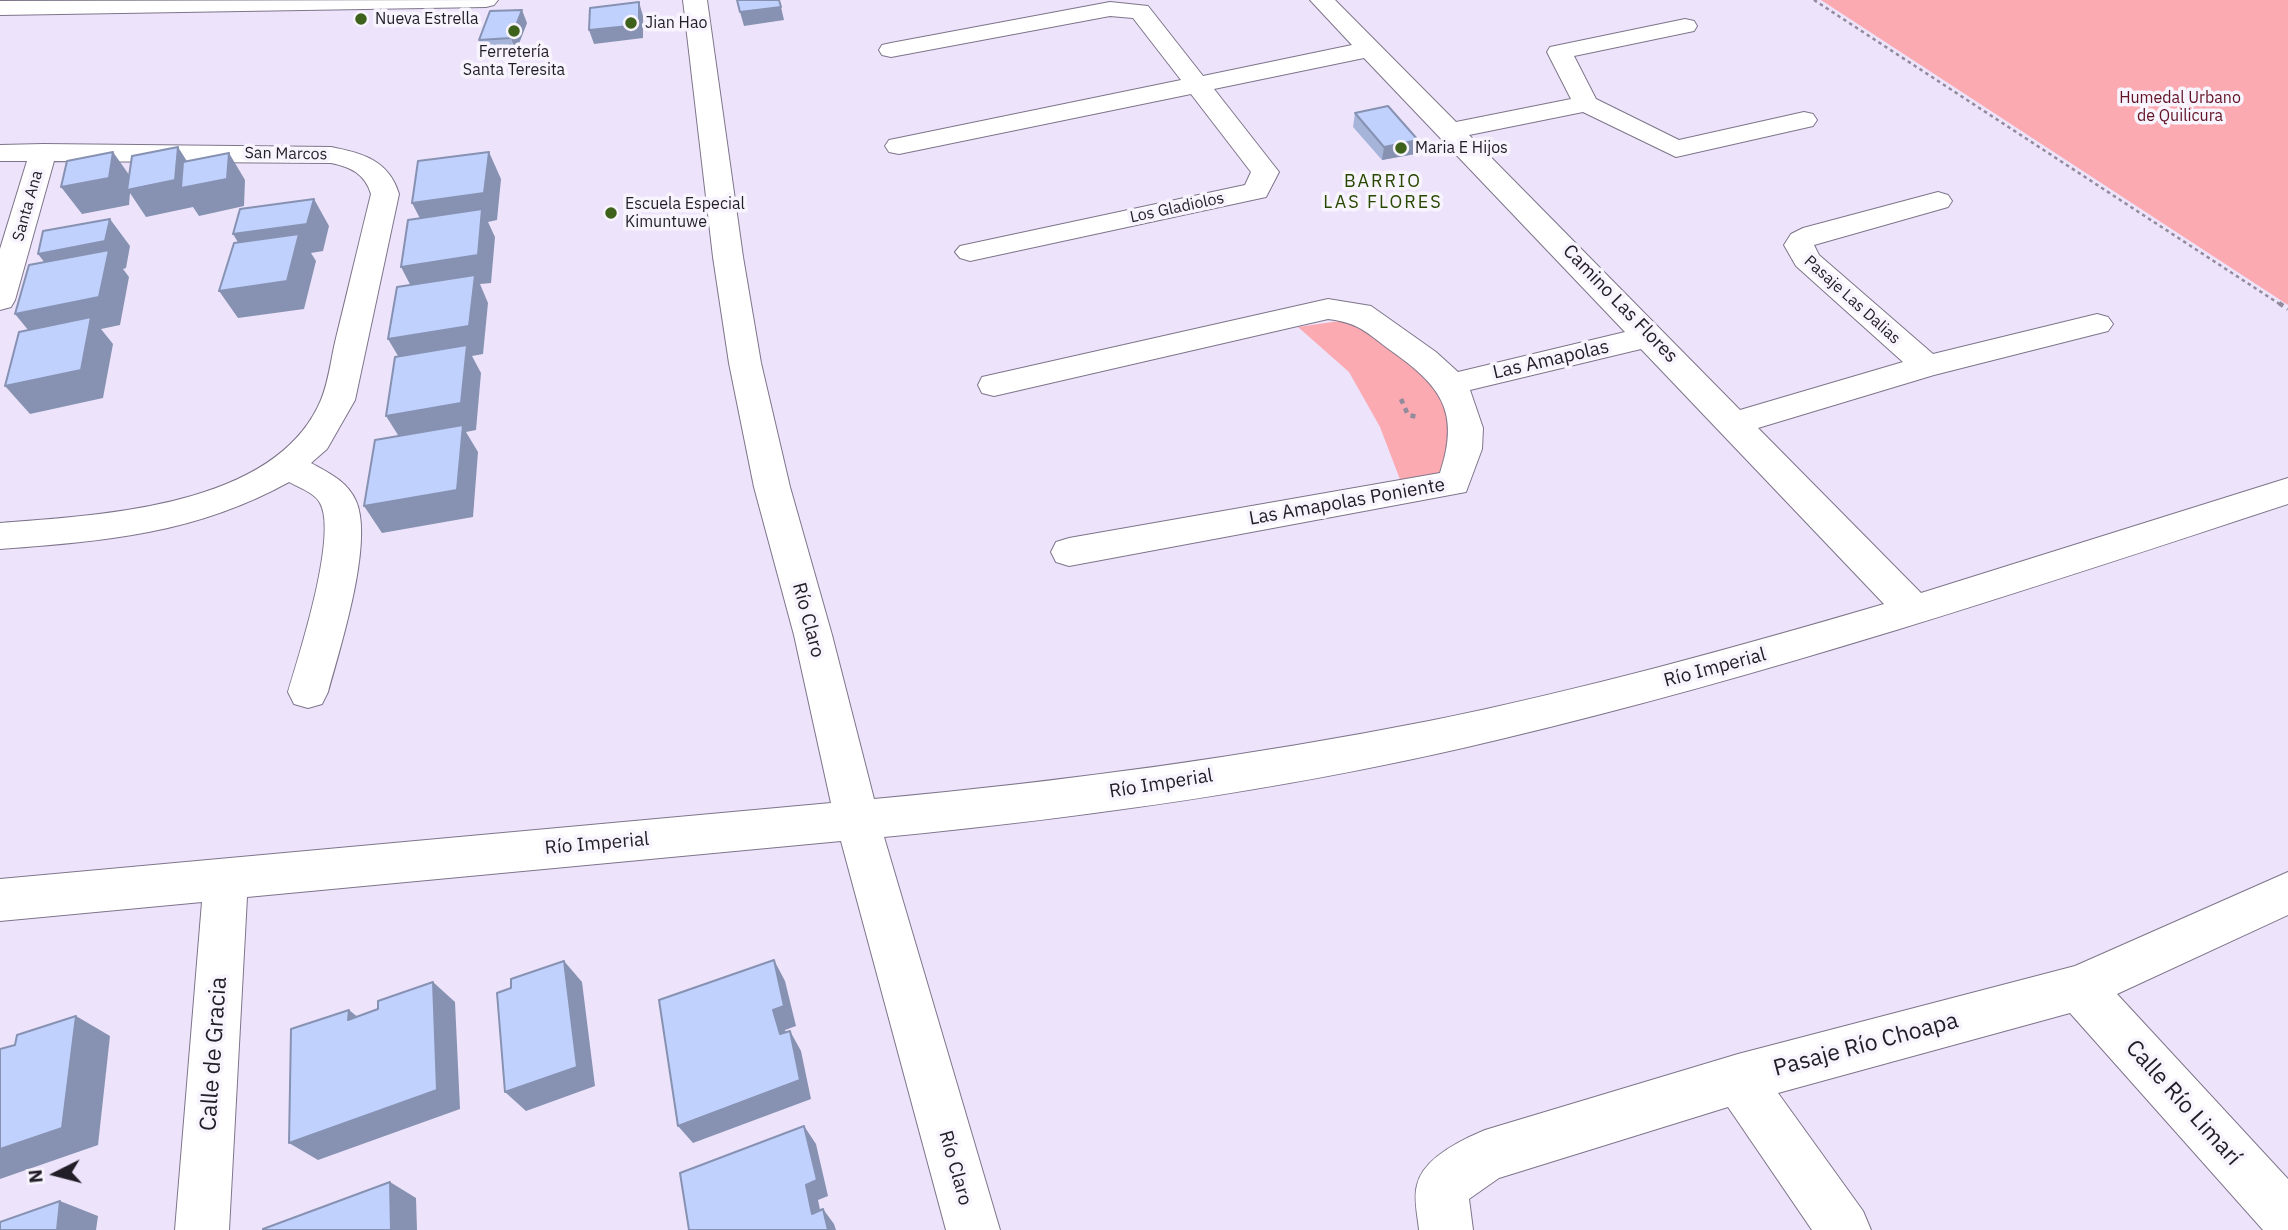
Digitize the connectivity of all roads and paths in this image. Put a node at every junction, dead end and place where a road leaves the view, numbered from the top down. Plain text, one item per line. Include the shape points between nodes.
1 (486, 0) edge
2 (695, 0) edge
3 (1322, 0) edge
4 (1814, 0) edge
5 (0, 8) edge
6 (1685, 26) dead end
7 (1370, 49) junction
8 (891, 50) dead end
9 (1197, 85) junction
10 (1586, 104) junction
11 (1804, 120) dead end
12 (1451, 131) junction
13 (899, 146) dead end
14 (44, 152) junction
15 (0, 153) edge
16 (1938, 201) dead end
17 (970, 252) dead end
18 (0, 300) edge
19 (2288, 309) edge
20 (2097, 324) dead end
21 (1651, 336) junction
22 (1927, 366) junction
23 (1451, 384) junction
24 (994, 385) dead end
25 (1735, 423) junction
26 (288, 465) junction
27 (2288, 491) edge
28 (0, 536) edge
29 (1069, 552) dead end
30 (1915, 611) junction
31 (308, 692) dead end
32 (857, 820) junction
33 (226, 877) junction
34 (2288, 893) edge
35 (0, 901) edge
36 (2079, 988) junction
37 (1738, 1079) junction
38 (1444, 1208) edge
39 (2288, 1218) edge
40 (202, 1230) edge
41 (972, 1230) edge
42 (1844, 1230) edge

1 - 5 street
2 - 32 street, Río Claro via 745,363
3 - 7 street, Camino Las Flores
4 - 19 path
6 - 10 street via 1559,52
7 - 9 street
7 - 12 street, Camino Las Flores
8 - 9 street, Los Gladiolos via 1110,9 1140,11
9 - 13 street
9 - 17 street, Los Gladiolos via 1265,172 1256,191
10 - 11 street via 1676,149
10 - 12 street
12 - 21 street, Camino Las Flores
14 - 15 street, San Marcos
14 - 18 street, Santa Ana
14 - 26 street, San Marcos via 320,154 351,159 377,173 385,194 338,400 321,432
16 - 22 street, Pasaje Las Dalias via 1813,234 1799,246 1807,260
20 - 22 street, Pasaje Las Dalias
21 - 23 street, Las Amapolas
21 - 25 street, Camino Las Flores
22 - 25 street, Pasaje Las Dalias
23 - 24 street, Las Amapolas Poniente via 1425,359 1360,313 1328,309
23 - 29 street, Las Amapolas Poniente via 1466,428 1454,483
25 - 30 street, Camino Las Flores
26 - 28 street, San Marcos via 227,498 154,520
26 - 31 street via 330,489 342,516 337,587
27 - 30 street, Río Imperial
30 - 32 street, Río Imperial via 1496,723 1157,785
32 - 33 street, Río Imperial
32 - 41 street, Río Claro
33 - 35 street, Río Imperial
33 - 40 street, Calle de Gracia
34 - 36 street, Pasaje Río Choapa
36 - 37 street, Pasaje Río Choapa
36 - 39 street, Calle Río Limarí
37 - 38 street, Pasaje Río Choapa via 1485,1156
37 - 42 street

